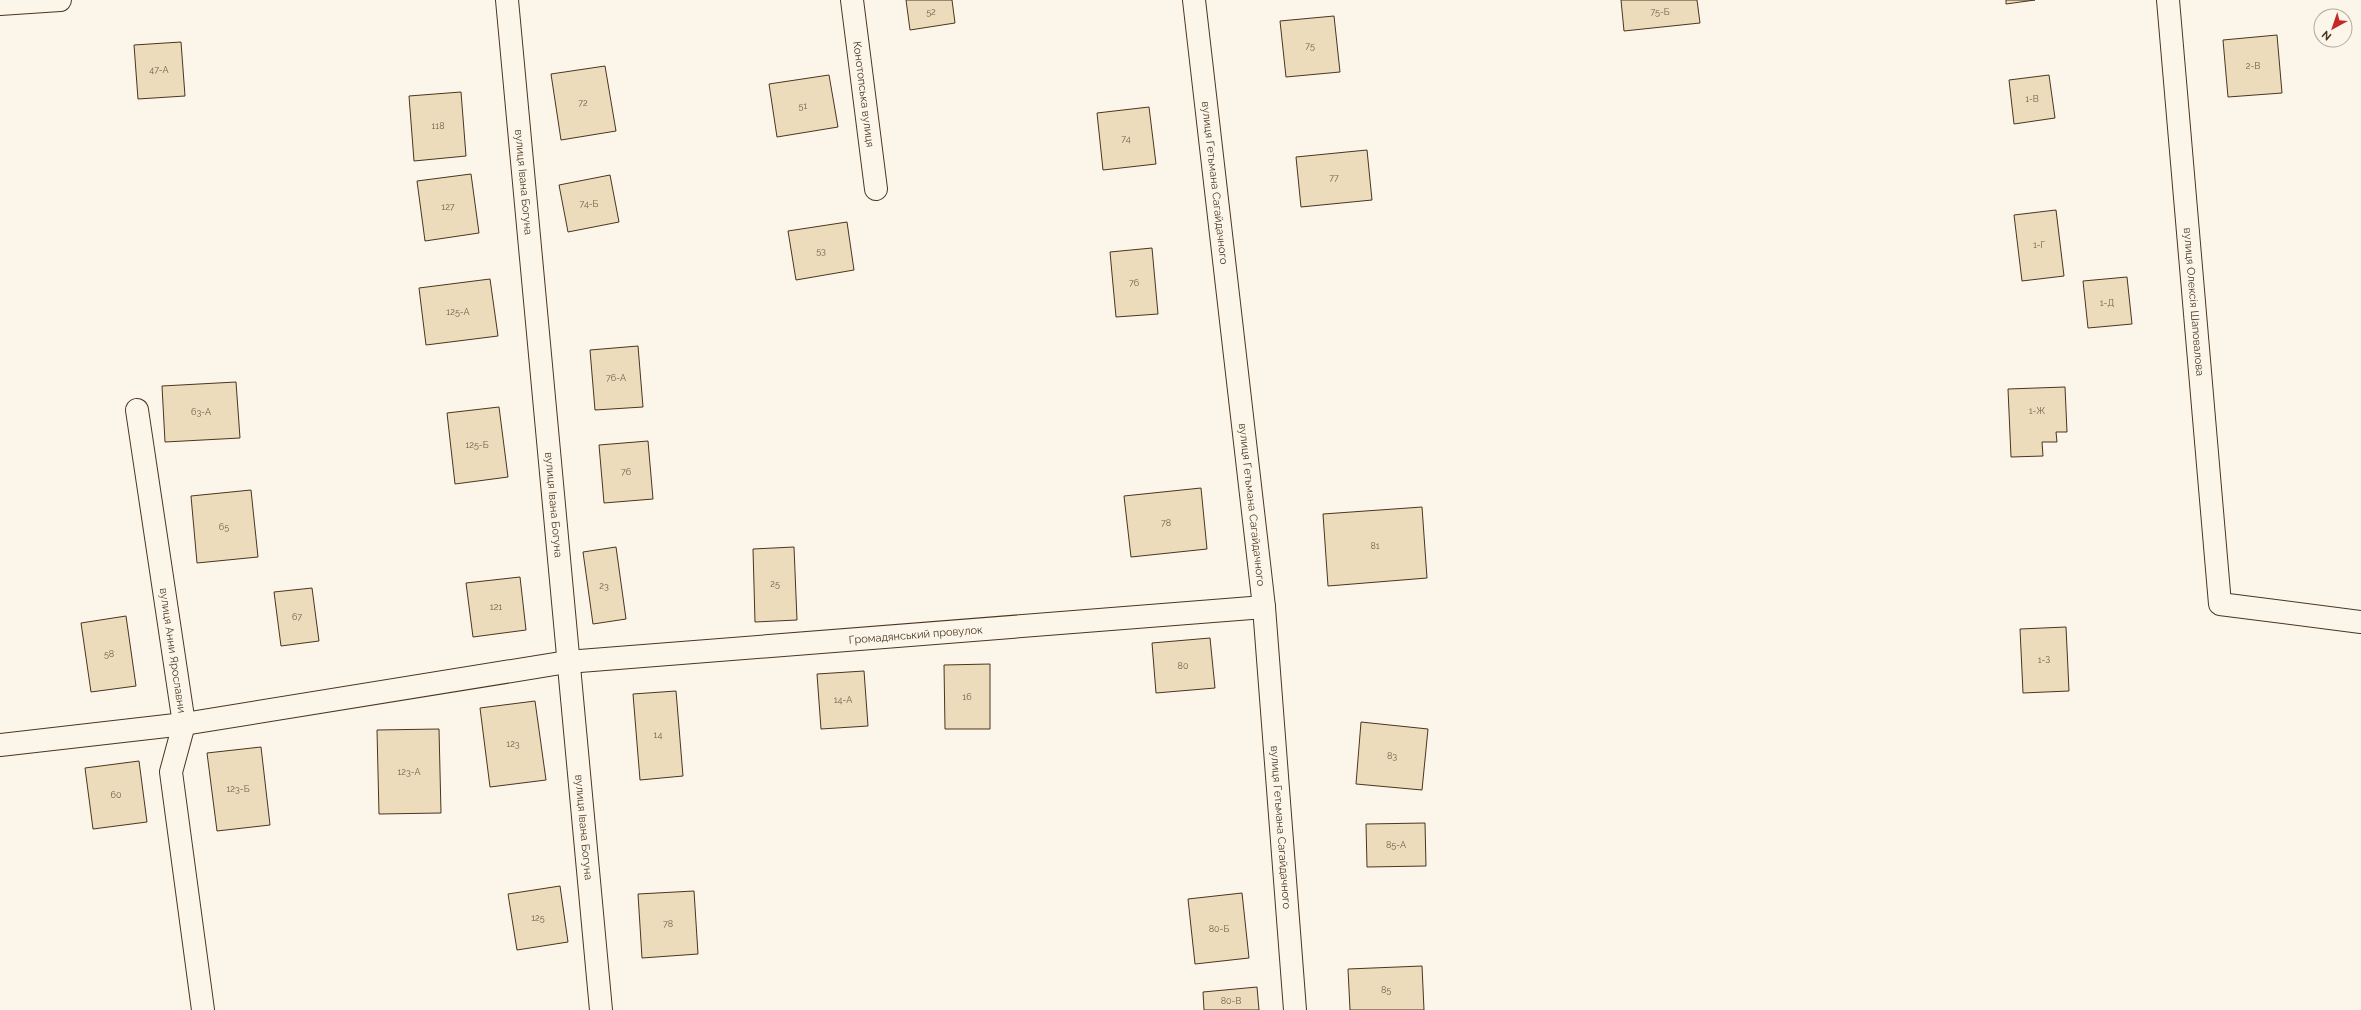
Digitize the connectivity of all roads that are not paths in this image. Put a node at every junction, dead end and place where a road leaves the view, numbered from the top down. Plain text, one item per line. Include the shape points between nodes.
1 (60, 0) edge
2 (507, 0) edge
3 (852, 0) edge
4 (1194, 0) edge
5 (2168, 0) edge
6 (0, 4) edge
7 (876, 188) dead end
8 (137, 410) dead end
9 (1264, 607) junction
10 (2361, 622) edge
11 (567, 662) junction
12 (184, 724) junction
13 (0, 745) edge
14 (203, 1010) edge
15 (601, 1010) edge
16 (1295, 1010) edge

1 - 6 street
2 - 11 street, вулиця Івана Богуна
3 - 7 street, Конотопська вулиця
4 - 9 street, вулиця Гетьмана Сагайдачного
5 - 10 street, вулиця Олексія Шаповалова via 2220,604
8 - 12 street, вулиця Анни Ярославни
9 - 11 street, Громадянський провулок
9 - 16 street, вулиця Гетьмана Сагайдачного
11 - 12 street, Громадянський провулок
11 - 15 street, вулиця Івана Богуна
12 - 13 street, Громадянський провулок
12 - 14 street, вулиця Анни Ярославни via 171,772

